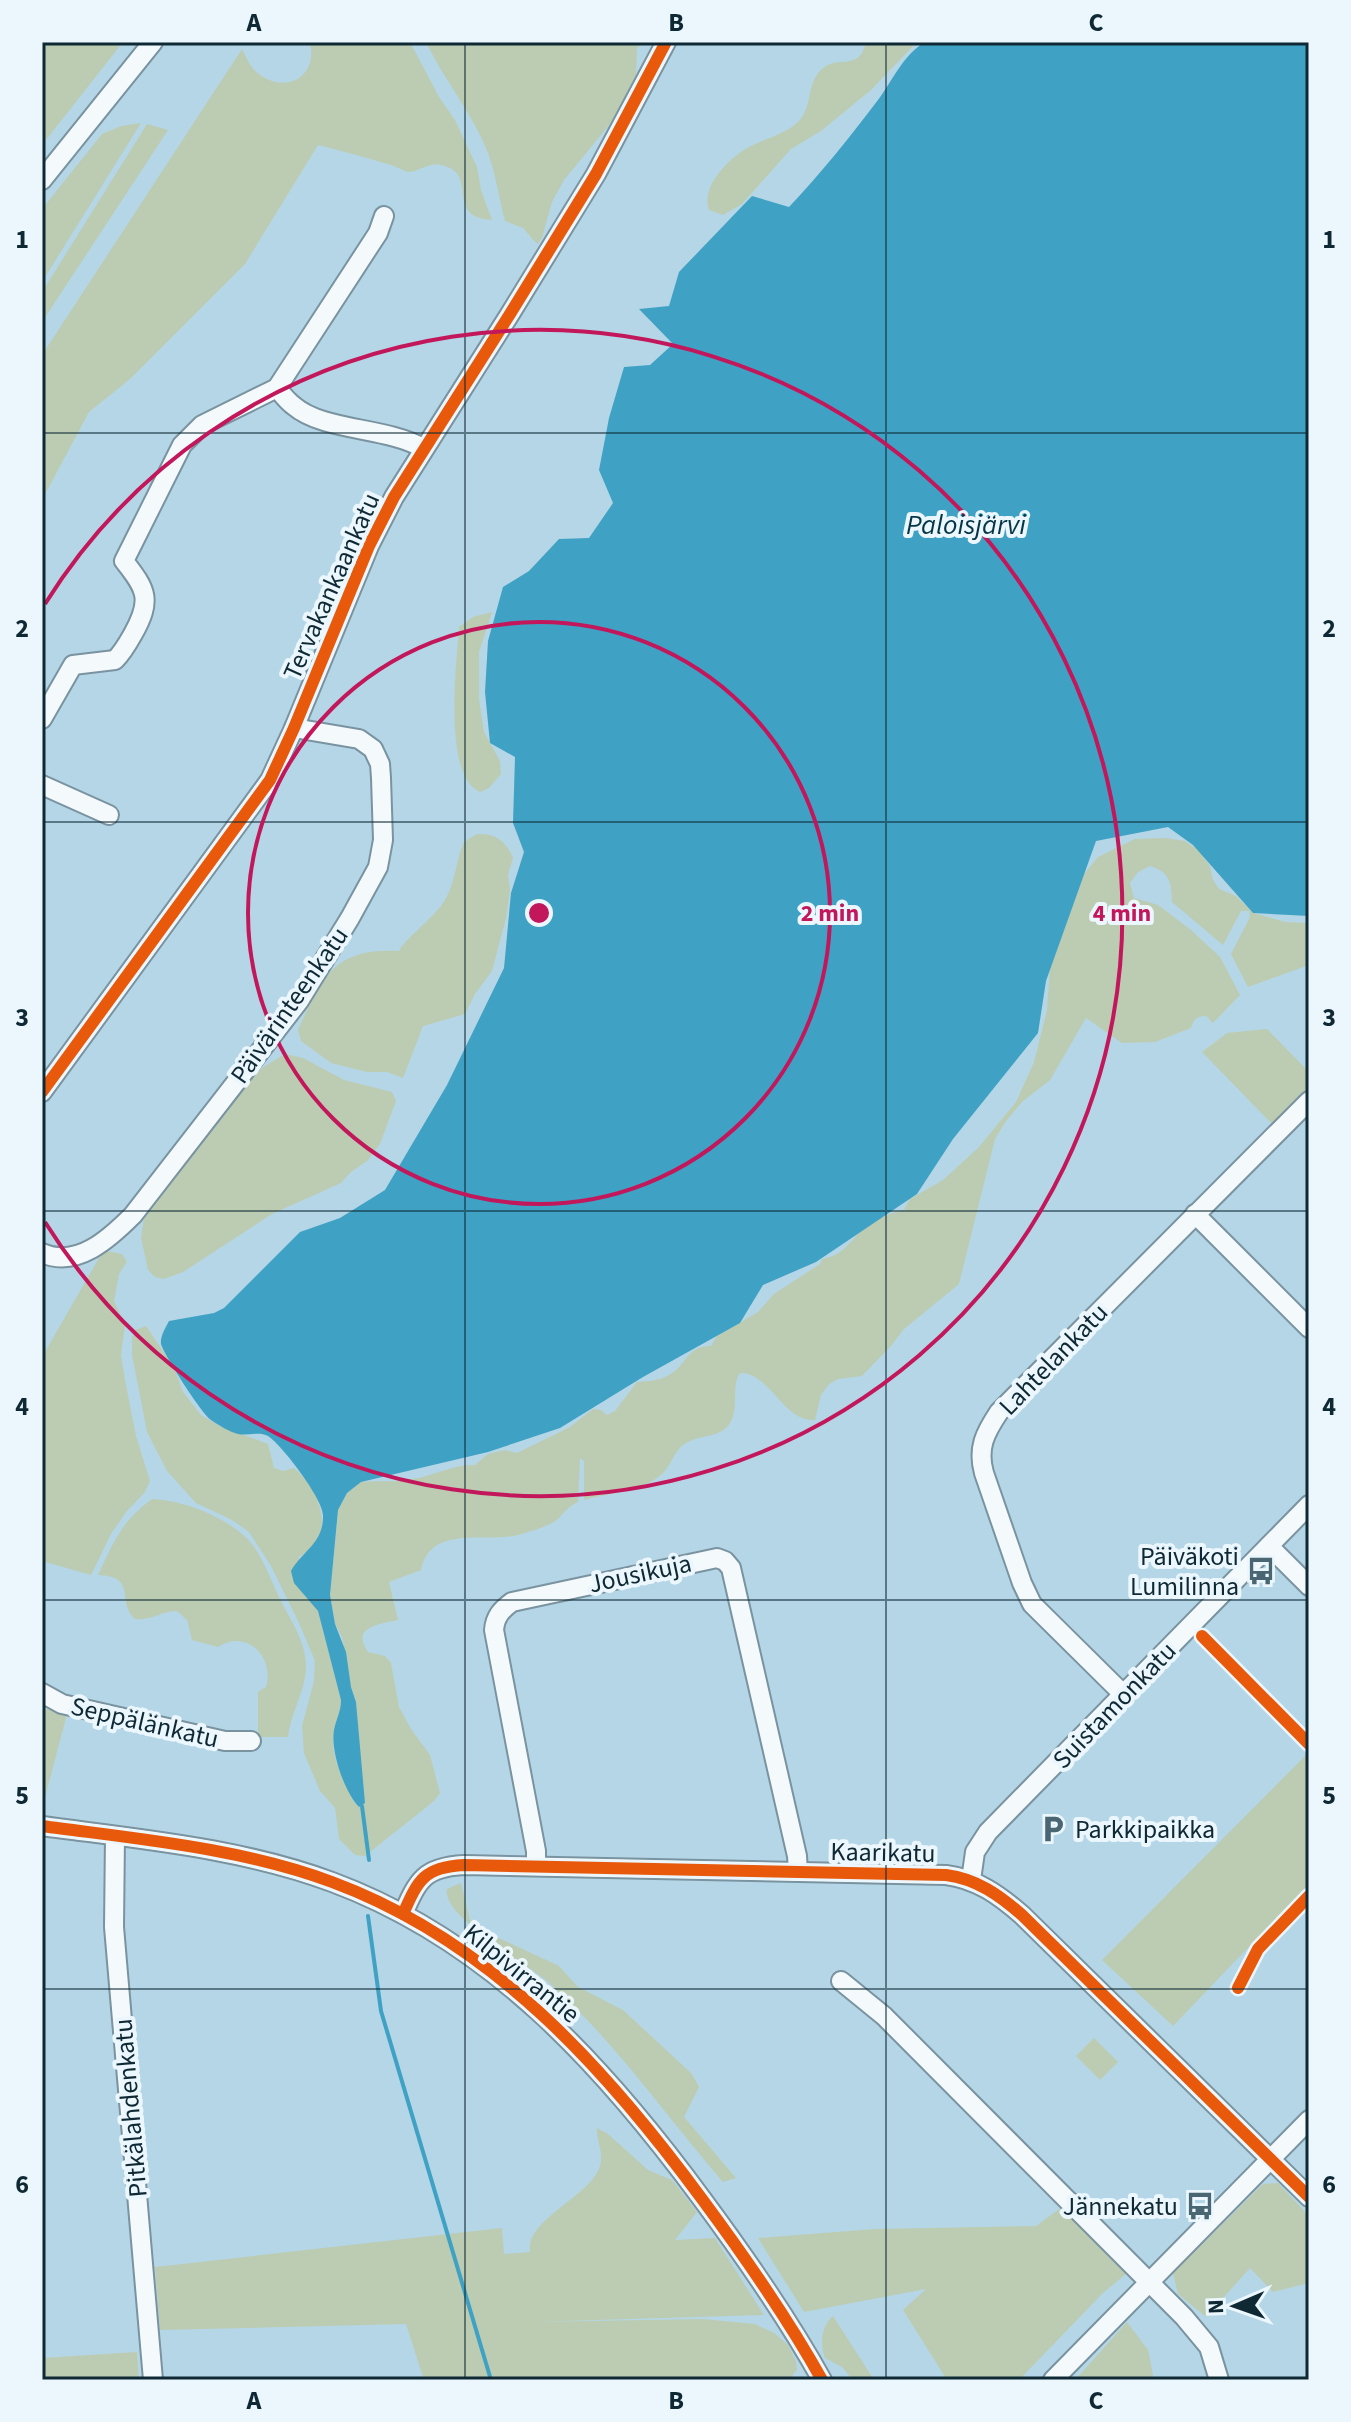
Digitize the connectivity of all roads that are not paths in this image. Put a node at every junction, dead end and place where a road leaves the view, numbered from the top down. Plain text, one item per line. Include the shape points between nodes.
1 (153, 42) edge
2 (666, 42) edge
3 (42, 180) edge
4 (384, 216) dead end
5 (277, 388) junction
6 (423, 448) junction
7 (42, 719) edge
8 (294, 728) junction
9 (42, 785) edge
10 (109, 815) dead end
11 (42, 1092) edge
12 (1309, 1101) edge
13 (1195, 1214) junction
14 (42, 1253) edge
15 (1309, 1328) edge
16 (1309, 1505) edge
17 (1269, 1546) junction
18 (1309, 1586) edge
19 (42, 1693) edge
20 (1124, 1695) junction
21 (251, 1741) dead end
22 (42, 1826) edge
23 (115, 1836) junction
24 (536, 1866) junction
25 (798, 1872) junction
26 (971, 1880) junction
27 (403, 1914) junction
28 (841, 1981) dead end
29 (1309, 2120) edge
30 (1270, 2159) junction
31 (1309, 2197) edge
32 (1147, 2282) junction
33 (153, 2380) edge
34 (822, 2380) edge
35 (1053, 2380) edge
36 (1219, 2380) edge

1 - 3 street
2 - 6 street, Tervakankaankatu via 596,174
4 - 5 street
5 - 6 street via 308,415 397,436
5 - 7 street via 202,425 182,445 124,561 143,587 143,615 115,660 73,665
6 - 8 street, Tervakankaankatu via 369,546
8 - 11 street, Tervakankaankatu via 252,807
8 - 14 street, Päivärinteenkatu via 359,739 377,756 383,840 373,879 299,1001 133,1215 91,1249 67,1258
9 - 10 street
12 - 13 street, Lahtelankatu
13 - 15 street
13 - 20 street, Lahtelankatu via 999,1412 982,1442 984,1473 1032,1604
16 - 17 street, Suistamonkatu
17 - 18 street
17 - 20 street, Suistamonkatu
19 - 21 street, Seppälänkatu via 62,1704 225,1741
20 - 26 street, Suistamonkatu via 981,1840
22 - 23 street, Kilpivirrantie
23 - 27 street, Kilpivirrantie via 304,1872
23 - 33 street, Pitkälahdenkatu via 114,1927
24 - 25 street, Kaarikatu
24 - 25 street, Jousikuja via 495,1620 512,1602 717,1558 731,1568
24 - 27 street, Kaarikatu via 434,1870 417,1884
25 - 26 street, Kaarikatu
26 - 30 street, Kaarikatu via 1022,1915
27 - 34 street, Kilpivirrantie via 486,1966 536,2006 596,2068 729,2235
28 - 32 street via 884,2016
29 - 30 street
30 - 31 street, Kaarikatu
30 - 32 street
32 - 35 street
32 - 36 street via 1209,2347

